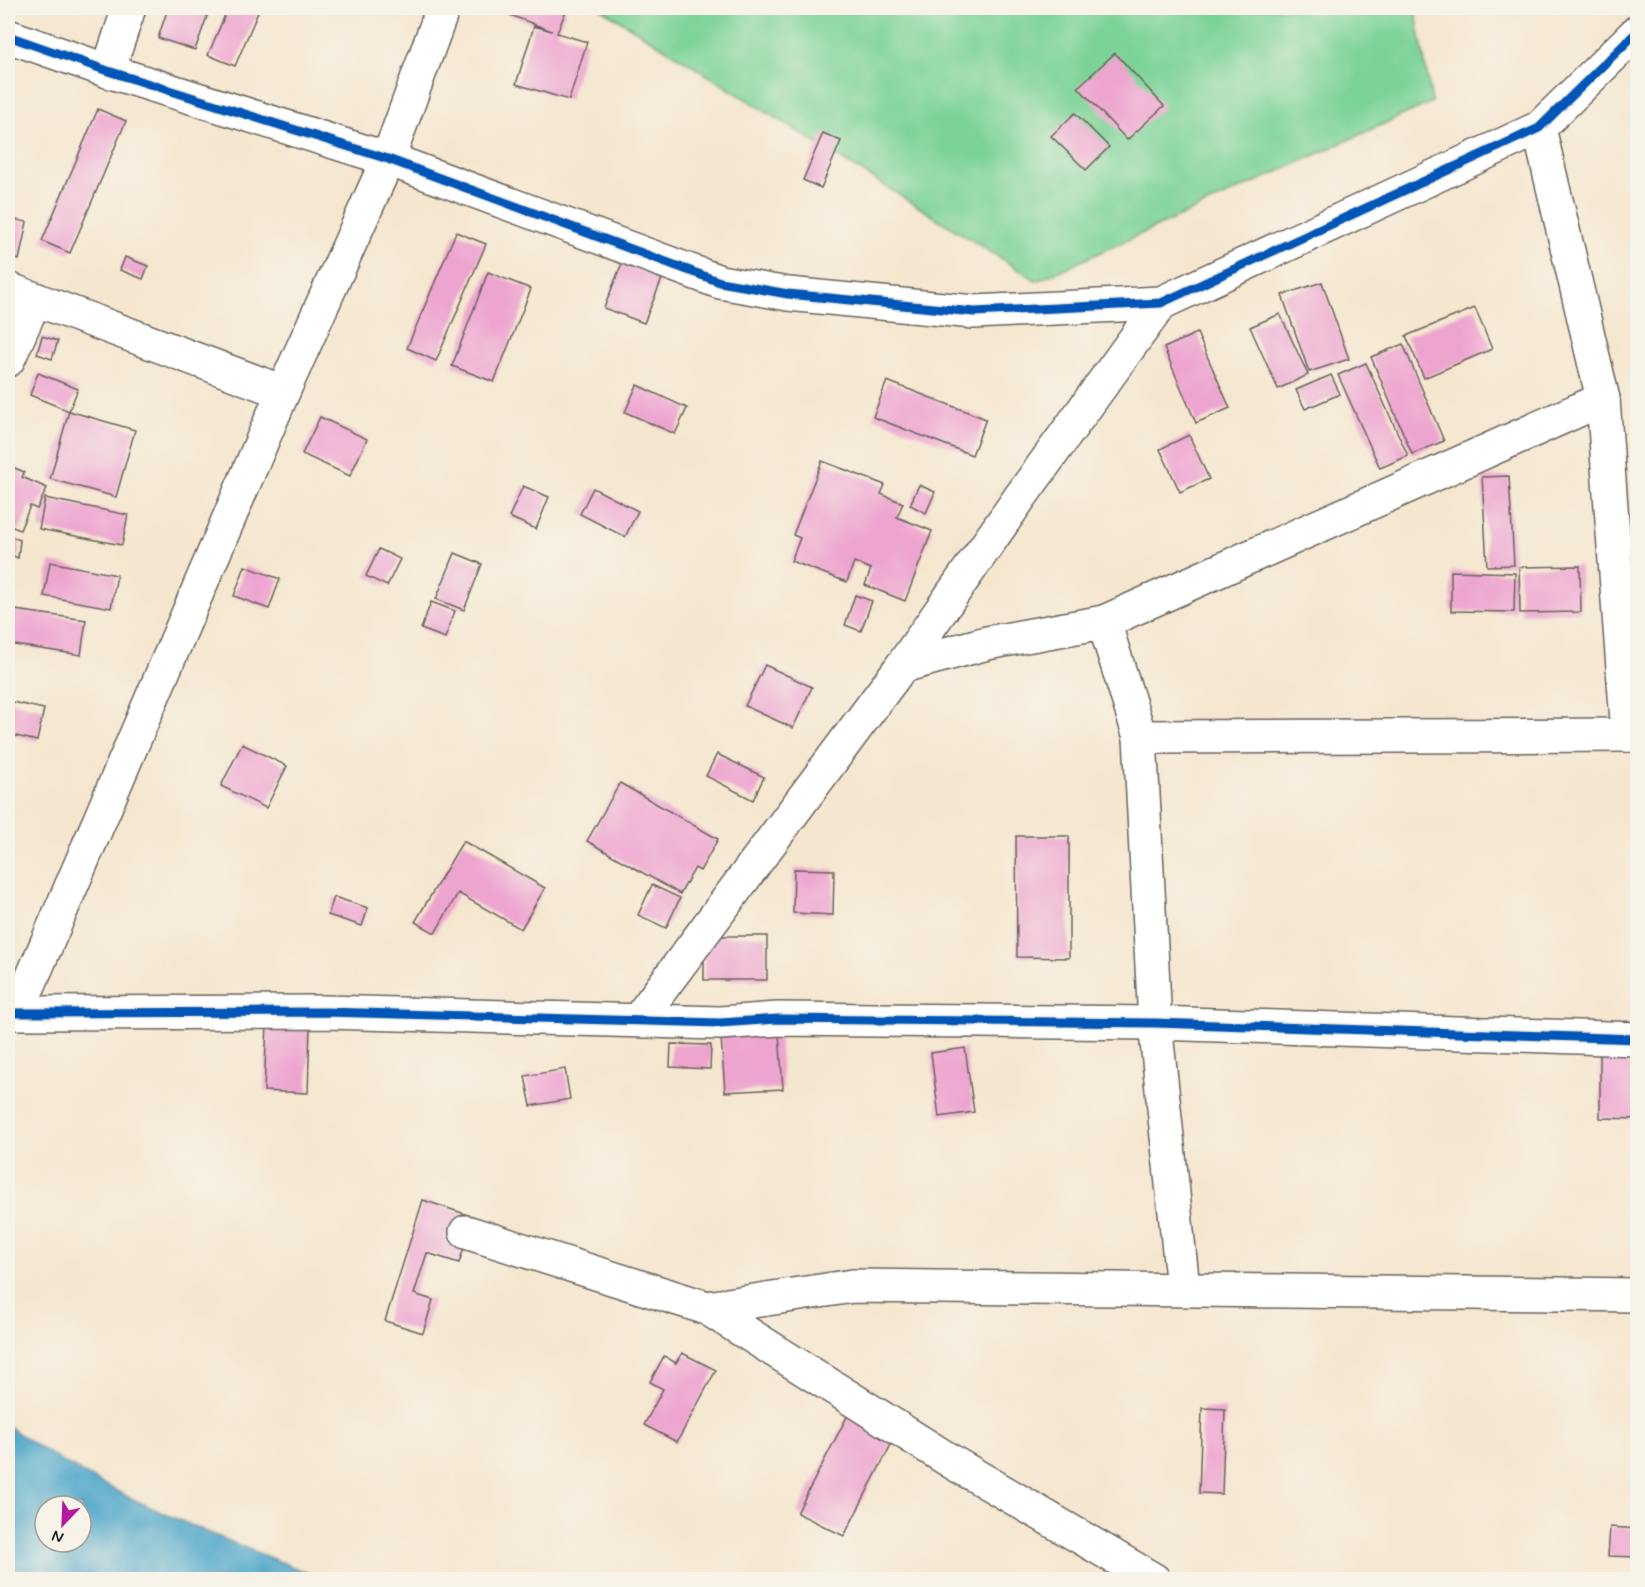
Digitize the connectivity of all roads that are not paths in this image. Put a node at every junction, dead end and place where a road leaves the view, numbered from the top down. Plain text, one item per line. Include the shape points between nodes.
1 (129, 8) edge
2 (442, 8) edge
3 (1638, 31) edge
4 (8, 36) edge
5 (108, 71) junction
6 (1539, 128) junction
7 (388, 159) junction
8 (21, 294) edge
9 (1161, 303) junction
10 (8, 360) edge
11 (283, 392) junction
12 (1603, 399) junction
13 (1104, 622) junction
14 (902, 666) junction
15 (1633, 735) edge
16 (1140, 736) junction
17 (12, 1013) edge
18 (638, 1020) junction
19 (1155, 1023) junction
20 (1638, 1040) edge
21 (466, 1232) dead end
22 (1183, 1288) junction
23 (1638, 1295) edge
24 (707, 1308) junction
25 (1154, 1580) edge

1 - 5 street
2 - 7 street
3 - 6 street
4 - 5 street
5 - 7 street
6 - 9 street
6 - 12 street
7 - 9 street via 720,282 788,294 974,312
7 - 11 street
8 - 10 street
8 - 11 street
9 - 14 street
11 - 17 street
12 - 13 street
12 - 15 street
13 - 14 street via 987,643
13 - 16 street
14 - 18 street
15 - 16 street
16 - 19 street
17 - 18 street via 325,1012
18 - 19 street
19 - 20 street
19 - 22 street
21 - 24 street
22 - 23 street
22 - 24 street via 853,1286
24 - 25 street via 952,1462

